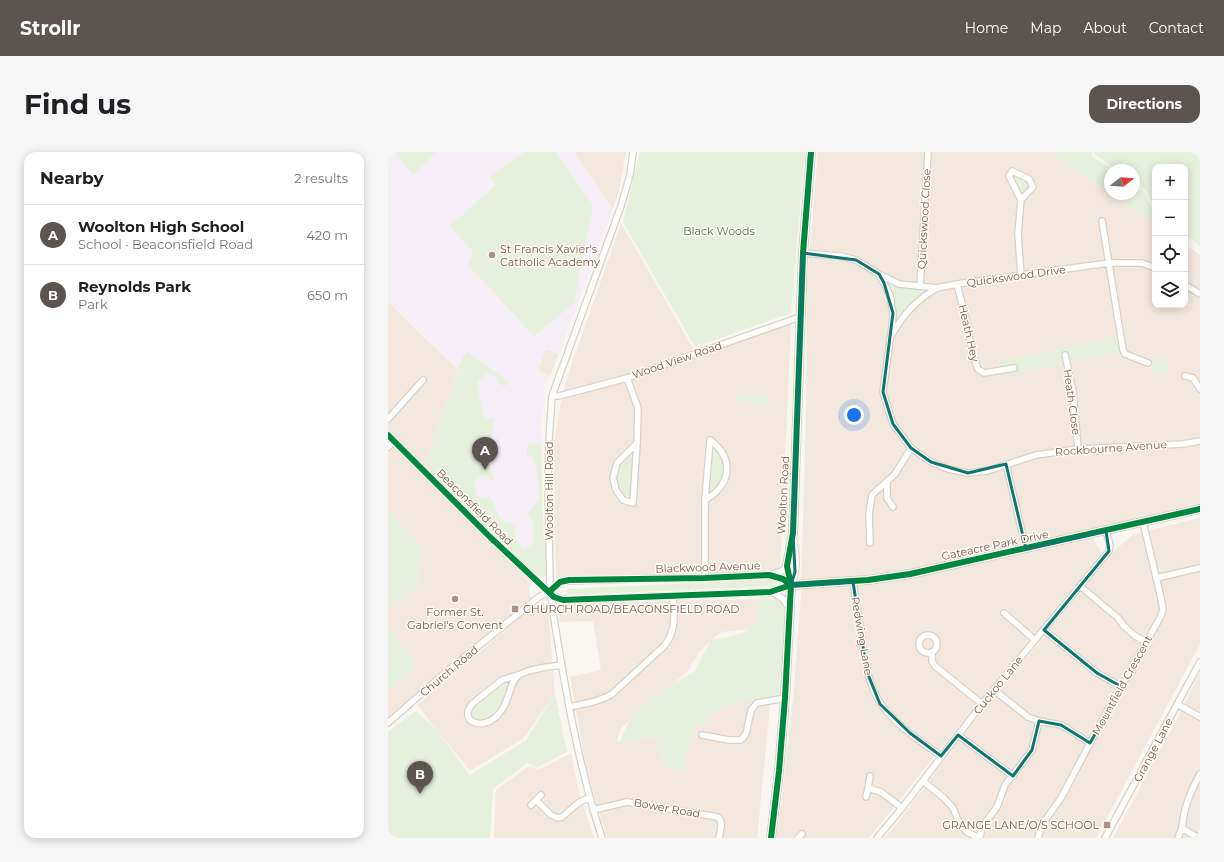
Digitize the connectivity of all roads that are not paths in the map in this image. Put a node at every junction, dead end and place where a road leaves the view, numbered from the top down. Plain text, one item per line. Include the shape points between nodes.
1 (633, 152) edge
2 (811, 152) edge
3 (928, 152) edge
4 (1021, 200) junction
5 (1102, 221) dead end
6 (803, 253) junction
7 (1109, 263) junction
8 (1152, 267) edge
9 (878, 274) junction
10 (1021, 276) junction
11 (957, 284) junction
12 (920, 286) junction
13 (1188, 287) edge
14 (937, 288) junction
15 (1200, 294) edge
16 (800, 317) junction
17 (891, 336) junction
18 (1065, 355) dead end
19 (1148, 363) dead end
20 (1014, 368) dead end
21 (1185, 376) dead end
22 (626, 378) junction
23 (423, 380) dead end
24 (1200, 389) edge
25 (552, 396) junction
26 (388, 419) edge
27 (388, 435) edge
28 (1200, 441) edge
29 (394, 442) junction
30 (637, 443) junction
31 (388, 447) edge
32 (911, 448) junction
33 (1078, 449) junction
34 (1006, 464) junction
35 (886, 482) junction
36 (705, 500) junction
37 (893, 507) dead end
38 (1200, 509) edge
39 (1143, 522) junction
40 (1106, 531) junction
41 (793, 533) junction
42 (870, 543) dead end
43 (1026, 549) junction
44 (787, 566) junction
45 (1200, 568) edge
46 (769, 575) junction
47 (705, 578) junction
48 (1156, 578) junction
49 (853, 582) junction
50 (791, 584) junction
51 (1080, 586) junction
52 (549, 592) junction
53 (773, 592) junction
54 (673, 596) junction
55 (790, 610) junction
56 (1004, 613) dead end
57 (1044, 630) junction
58 (1035, 640) junction
59 (1146, 642) junction
60 (931, 653) dead end
61 (1200, 662) edge
62 (561, 665) junction
63 (518, 675) junction
64 (1122, 687) junction
65 (994, 690) junction
66 (785, 698) junction
67 (982, 704) junction
68 (1177, 704) junction
69 (569, 707) junction
70 (1200, 717) edge
71 (1039, 720) junction
72 (388, 723) edge
73 (702, 735) dead end
74 (958, 735) junction
75 (1090, 743) junction
76 (941, 756) junction
77 (1200, 774) edge
78 (870, 776) dead end
79 (1012, 776) junction
80 (923, 781) junction
81 (868, 788) junction
82 (541, 795) dead end
83 (590, 797) junction
84 (866, 797) dead end
85 (536, 800) junction
86 (531, 805) dead end
87 (902, 808) junction
88 (593, 810) junction
89 (1183, 829) junction
90 (602, 838) edge
91 (719, 838) edge
92 (771, 838) edge
93 (877, 838) edge
94 (979, 838) edge
95 (1038, 838) edge
96 (1105, 838) edge
97 (1178, 838) edge
98 (1199, 838) edge

1 - 25 street, Woolton Hill Road via 630,175 621,206
2 - 6 street, Woolton Road
3 - 12 street, Quickswood Close
4 - 4 street via 1033,187 1029,179 1012,171 1009,176
4 - 10 street via 1018,233
5 - 7 street
6 - 9 street, Rockbourne Avenue via 846,257 860,262
6 - 16 street, Woolton Road
7 - 8 street, Quickswood Drive via 1142,263
7 - 10 street, Quickswood Drive
7 - 19 street via 1123,350 1125,354
9 - 12 street, Quickswood Drive via 899,284
9 - 17 street, Rockbourne Avenue via 891,301
10 - 11 street, Quickswood Drive
11 - 14 street, Quickswood Drive
11 - 20 street, Heath Hey via 978,369 984,373
12 - 14 street, Quickswood Drive
13 - 15 street
14 - 17 street, Rockbourne Avenue via 907,311
16 - 22 street, Wood View Road
16 - 41 street, Woolton Road
17 - 32 street, Rockbourne Avenue via 883,392 893,424
18 - 33 street, Heath Close via 1073,391
21 - 24 street via 1193,378
22 - 25 street, Wood View Road
22 - 30 street via 638,408
23 - 26 street
25 - 52 street, Woolton Hill Road via 548,484
27 - 29 street, Beaconsfield Road
28 - 33 street, Rockbourne Avenue
29 - 31 street
29 - 52 street, Beaconsfield Road
30 - 30 street via 634,488 633,503 623,500 616,490 614,478 617,463
32 - 34 street, Rockbourne Avenue via 931,462 968,473 987,471
32 - 35 street via 895,474
33 - 34 street, Rockbourne Avenue via 1036,455
34 - 43 street
35 - 37 street via 887,498
35 - 42 street via 872,495 868,514
36 - 36 street via 719,490 727,471 722,452 710,440
36 - 47 street
38 - 39 street, Gateacre Park Drive
39 - 40 street, Gateacre Park Drive
39 - 48 street, Mountfield Crescent
40 - 43 street, Gateacre Park Drive
40 - 51 street, Cuckoo Lane via 1109,551
41 - 44 street, Woolton Road
41 - 50 street, Woolton Road via 796,561
43 - 49 street, Gateacre Park Drive via 910,574
44 - 46 street, Blackwood Avenue
44 - 50 street, Woolton Road
45 - 48 street
46 - 47 street, Blackwood Avenue
46 - 50 street, Blackwood Avenue
47 - 52 street, Blackwood Avenue via 569,580 560,582
48 - 59 street, Mountfield Crescent via 1163,609
49 - 50 street, Gateacre Park Drive
49 - 76 street, Redwing Lane via 867,672 880,704 891,717
50 - 53 street
50 - 55 street, Woolton Road
51 - 57 street, Cuckoo Lane
51 - 59 street via 1135,636
52 - 54 street via 563,600
52 - 62 street, Woolton Hill Road via 553,604
52 - 72 street, Church Road via 539,597 446,672
53 - 54 street
53 - 55 street via 783,599
54 - 69 street via 673,630 664,646 612,694
55 - 66 street, Woolton Road
56 - 58 street
57 - 58 street, Cuckoo Lane
57 - 64 street via 1097,673
58 - 65 street, Cuckoo Lane
59 - 64 street, Mountfield Crescent
60 - 67 street via 935,666
61 - 68 street, Grange Lane
62 - 63 street
62 - 69 street, Woolton Hill Road
63 - 63 street via 502,710 486,723 474,723 467,714 472,704 502,680
64 - 75 street, Mountfield Crescent
65 - 67 street, Cuckoo Lane
65 - 71 street via 1028,717
66 - 73 street via 757,702 751,710 746,734 741,740
66 - 92 street, Woolton Road
67 - 74 street, Cuckoo Lane
68 - 70 street
68 - 96 street, Grange Lane
69 - 83 street, Woolton Hill Road
71 - 75 street via 1061,725
71 - 79 street via 1032,750
74 - 76 street, Cuckoo Lane
74 - 79 street
75 - 95 street, Mountfield Crescent via 1061,798 1044,822
76 - 80 street, Cuckoo Lane
77 - 89 street via 1185,810
78 - 81 street
79 - 94 street via 1005,785 997,807 984,824
80 - 87 street, Cuckoo Lane
80 - 94 street via 953,808 960,825
81 - 84 street
81 - 87 street via 881,792
82 - 85 street
83 - 85 street via 558,818 551,815
83 - 88 street, Woolton Hill Road
85 - 86 street
87 - 93 street, Cuckoo Lane
88 - 90 street, Woolton Hill Road
88 - 91 street, Bower Road via 627,802 718,817 722,822
89 - 97 street
89 - 98 street

